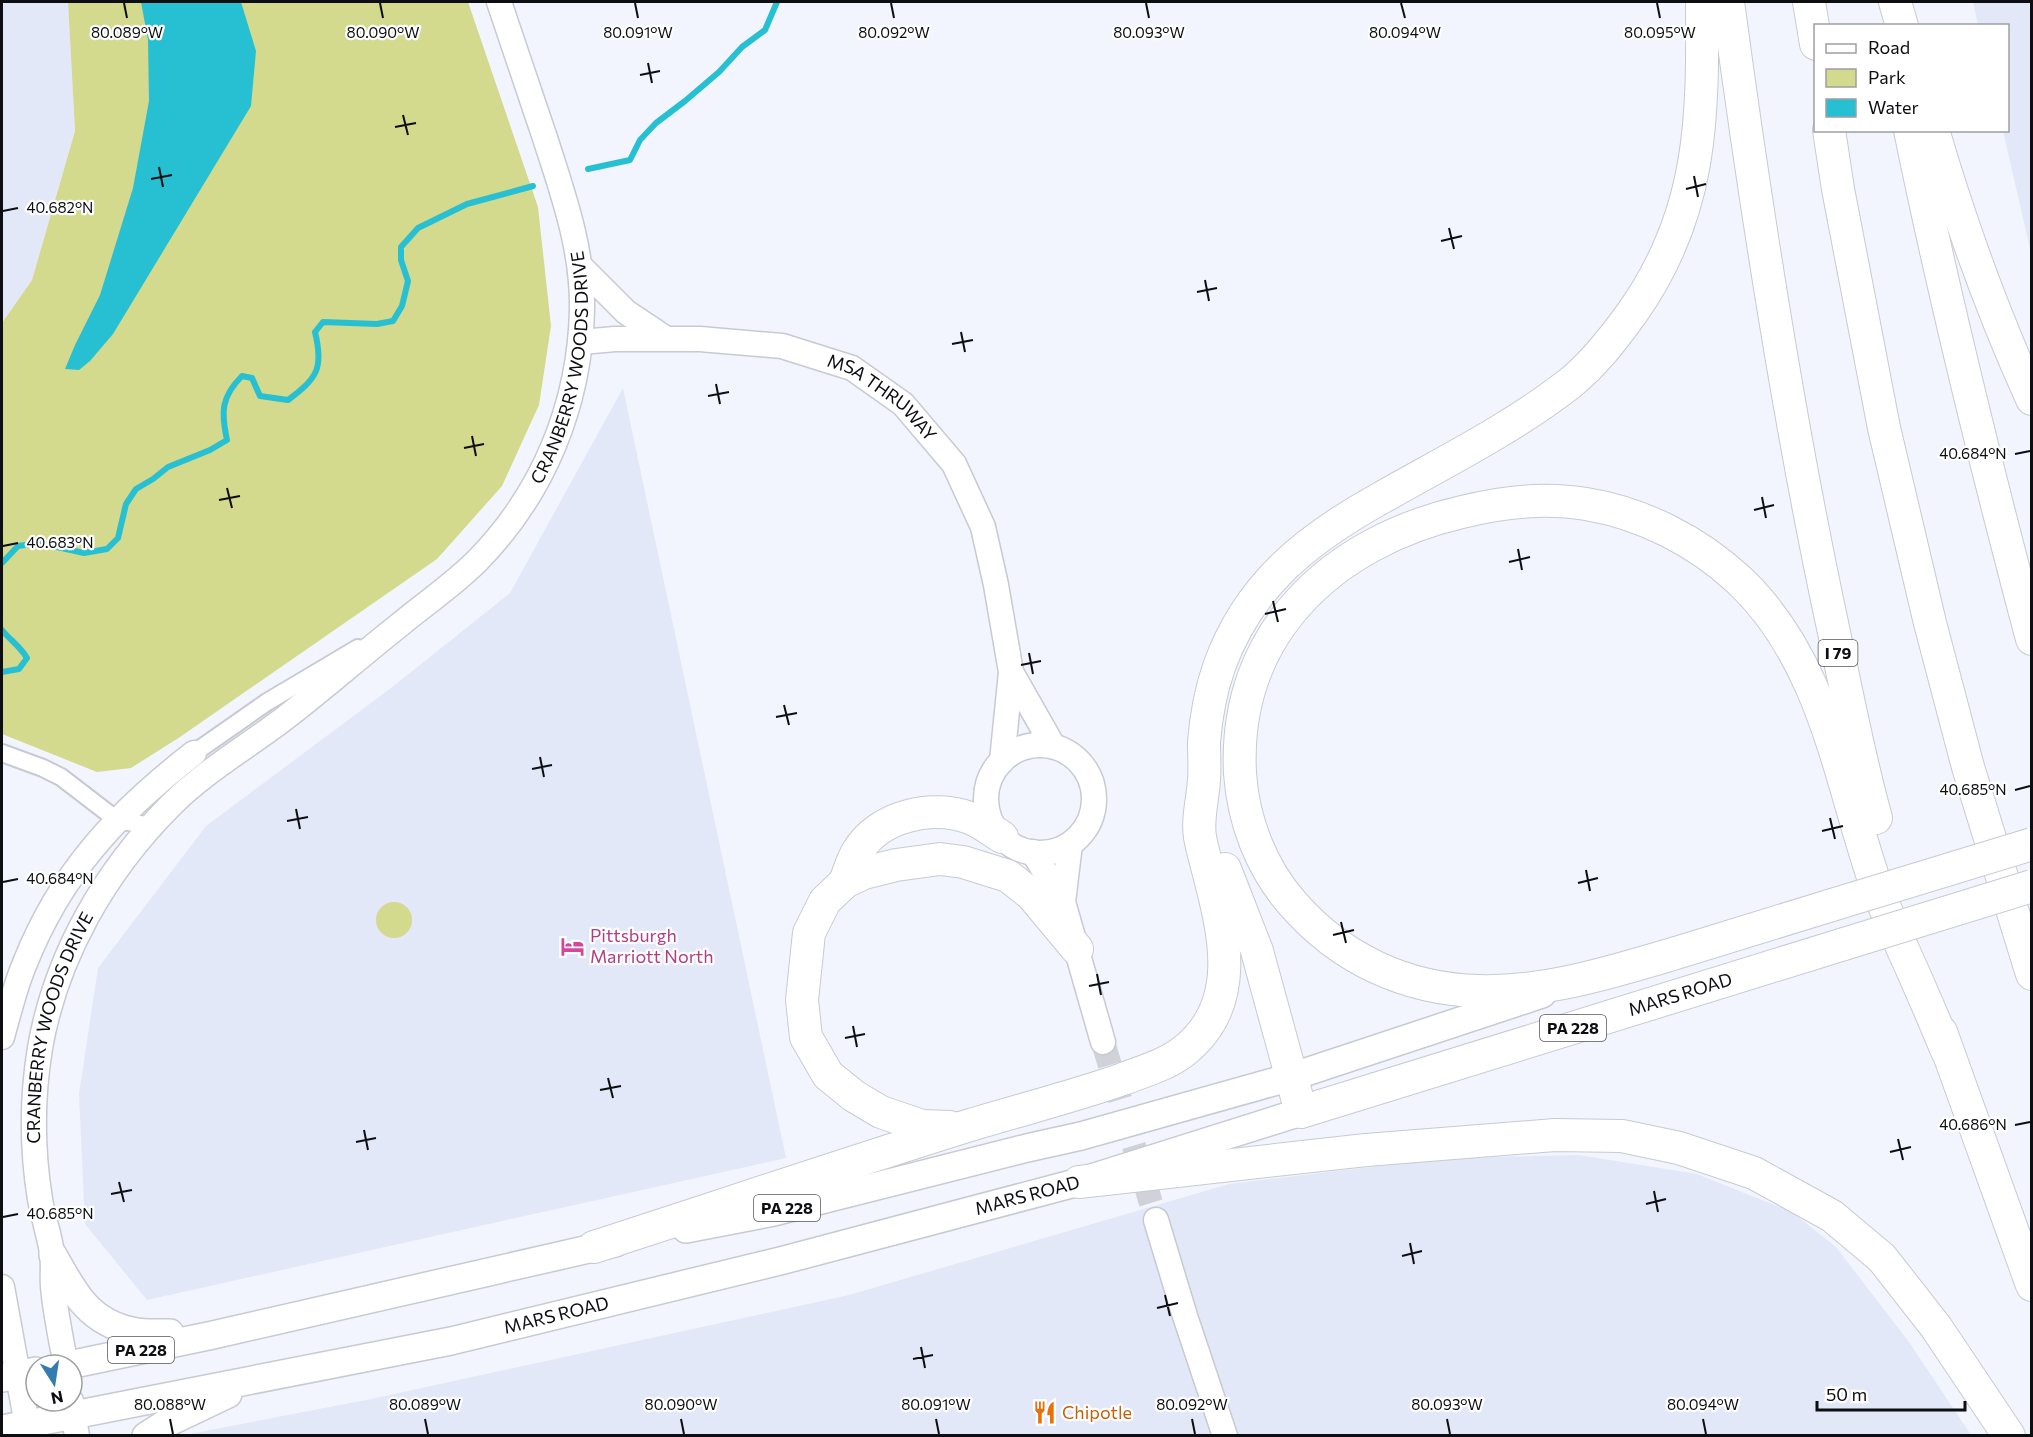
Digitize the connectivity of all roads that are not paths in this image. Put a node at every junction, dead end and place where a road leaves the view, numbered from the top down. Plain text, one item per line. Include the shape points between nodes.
1 (499, 2) edge
2 (1702, 2) edge
3 (1728, 2) edge
4 (1809, 2) edge
5 (1887, 2) edge
6 (1895, 2) edge
7 (1891, 24) edge
8 (1901, 24) edge
9 (1814, 37) edge
10 (1829, 132) edge
11 (1910, 132) edge
12 (1934, 132) edge
13 (580, 266) junction
14 (665, 338) junction
15 (581, 342) junction
16 (2031, 399) edge
17 (407, 618) junction
18 (2031, 639) edge
19 (1011, 672) junction
20 (1053, 746) junction
21 (2, 753) edge
22 (194, 753) joint
23 (1002, 761) junction
24 (1204, 778) junction
25 (117, 820) junction
26 (150, 826) junction
27 (1002, 837) junction
28 (1070, 844) junction
29 (2031, 844) edge
30 (1033, 852) junction
31 (127, 854) junction
32 (845, 882) junction
33 (2031, 886) edge
34 (1063, 902) junction
35 (1077, 949) junction
36 (2031, 974) edge
37 (1588, 979) junction
38 (2, 1036) edge
39 (1103, 1042) tunnel mouth
40 (1947, 1051) junction
41 (1291, 1077) junction
42 (1301, 1112) junction
43 (966, 1127) junction
44 (1079, 1182) junction
45 (1156, 1220) tunnel mouth
46 (594, 1247) junction
47 (53, 1255) junction
48 (2031, 1285) edge
49 (2, 1287) edge
50 (213, 1335) junction
51 (65, 1353) edge
52 (84, 1362) edge
53 (19, 1374) edge
54 (257, 1380) junction
55 (74, 1417) edge
56 (19, 1430) edge
57 (146, 1436) edge
58 (1225, 1436) edge
59 (2009, 1436) edge

1 - 13 street, CRANBERRY WOODS DRIVE via 566,202
2 - 24 highway via 1703,69 1691,184 1673,241 1644,295 1613,340 1574,380 1533,411 1345,518 1274,574 1236,626 1219,668 1204,739
3 - 40 highway, I 79 via 1768,282 1813,535 1874,812
4 - 9 highway
5 - 7 highway
6 - 8 highway
10 - 36 highway via 1884,428 1930,623 1968,767
11 - 18 highway via 1988,476
12 - 16 highway via 2011,354
13 - 14 street via 626,312
13 - 15 street, CRANBERRY WOODS DRIVE
14 - 15 street, MSA THRUWAY
14 - 19 street, MSA THRUWAY via 782,346 852,368 903,404 954,464 982,527
15 - 17 street, CRANBERRY WOODS DRIVE via 569,404 555,447 521,509 474,563
17 - 22 street, CRANBERRY WOODS DRIVE via 267,702
17 - 26 street, CRANBERRY WOODS DRIVE via 286,717 210,772
19 - 20 street, MSA THRUWAY
19 - 23 street, MSA THRUWAY
20 - 23 street via 1017,750
20 - 28 street via 1070,754 1092,781 1092,816
21 - 25 street via 61,777
22 - 25 street, CRANBERRY WOODS DRIVE via 150,787
23 - 27 street via 993,772 986,799 993,826
24 - 41 highway via 1221,858 1257,951
24 - 43 highway via 1199,833 1225,943 1225,979 1216,1010 1202,1034 1182,1053 1158,1066
25 - 26 street
25 - 31 street
25 - 38 street, CRANBERRY WOODS DRIVE via 81,861 41,927 24,964
26 - 31 street, CRANBERRY WOODS DRIVE
27 - 30 street
27 - 32 highway via 972,819 926,812 876,830 857,852
28 - 30 street via 1046,853
28 - 34 street
29 - 37 highway, PA 228, bridge
30 - 34 street
31 - 47 street, CRANBERRY WOODS DRIVE via 96,900 64,964 40,1048 34,1130 36,1170
32 - 35 highway via 896,865 940,859 963,862 1008,876 1032,895
32 - 43 highway via 825,901 809,933 802,1000 806,1037 828,1075 881,1112 922,1126
33 - 42 highway, MARS ROAD / PA 228, bridge
34 - 35 street
35 - 39 street
37 - 40 highway via 1485,991 1429,986 1390,974 1364,962 1319,931 1284,894 1261,858 1249,824 1240,759 1245,706 1263,656 1277,629 1310,589 1352,557 1408,528 1439,517 1520,502 1585,504 1645,520 1713,558 1739,580 1787,638 1818,700 1876,886
37 - 41 main road, PA 228
40 - 48 highway, I 79
41 - 42 highway
41 - 46 main road, PA 228 via 1081,1136 774,1212
42 - 44 main road, MARS ROAD / PA 228
43 - 46 highway
44 - 54 main road, MARS ROAD / PA 228 via 780,1261 451,1341
44 - 59 highway via 1366,1150 1556,1135 1622,1137 1679,1148 1754,1173 1832,1216 1882,1257 1936,1326
45 - 58 street
46 - 50 main road, PA 228
47 - 50 main road via 74,1293 102,1320 134,1332
47 - 51 street, CRANBERRY WOODS DRIVE via 52,1283
49 - 53 street
50 - 52 main road, PA 228
53 - 56 street
54 - 55 main road, MARS ROAD / PA 228
54 - 57 main road
55 - 56 main road, MARS ROAD / PA 228

